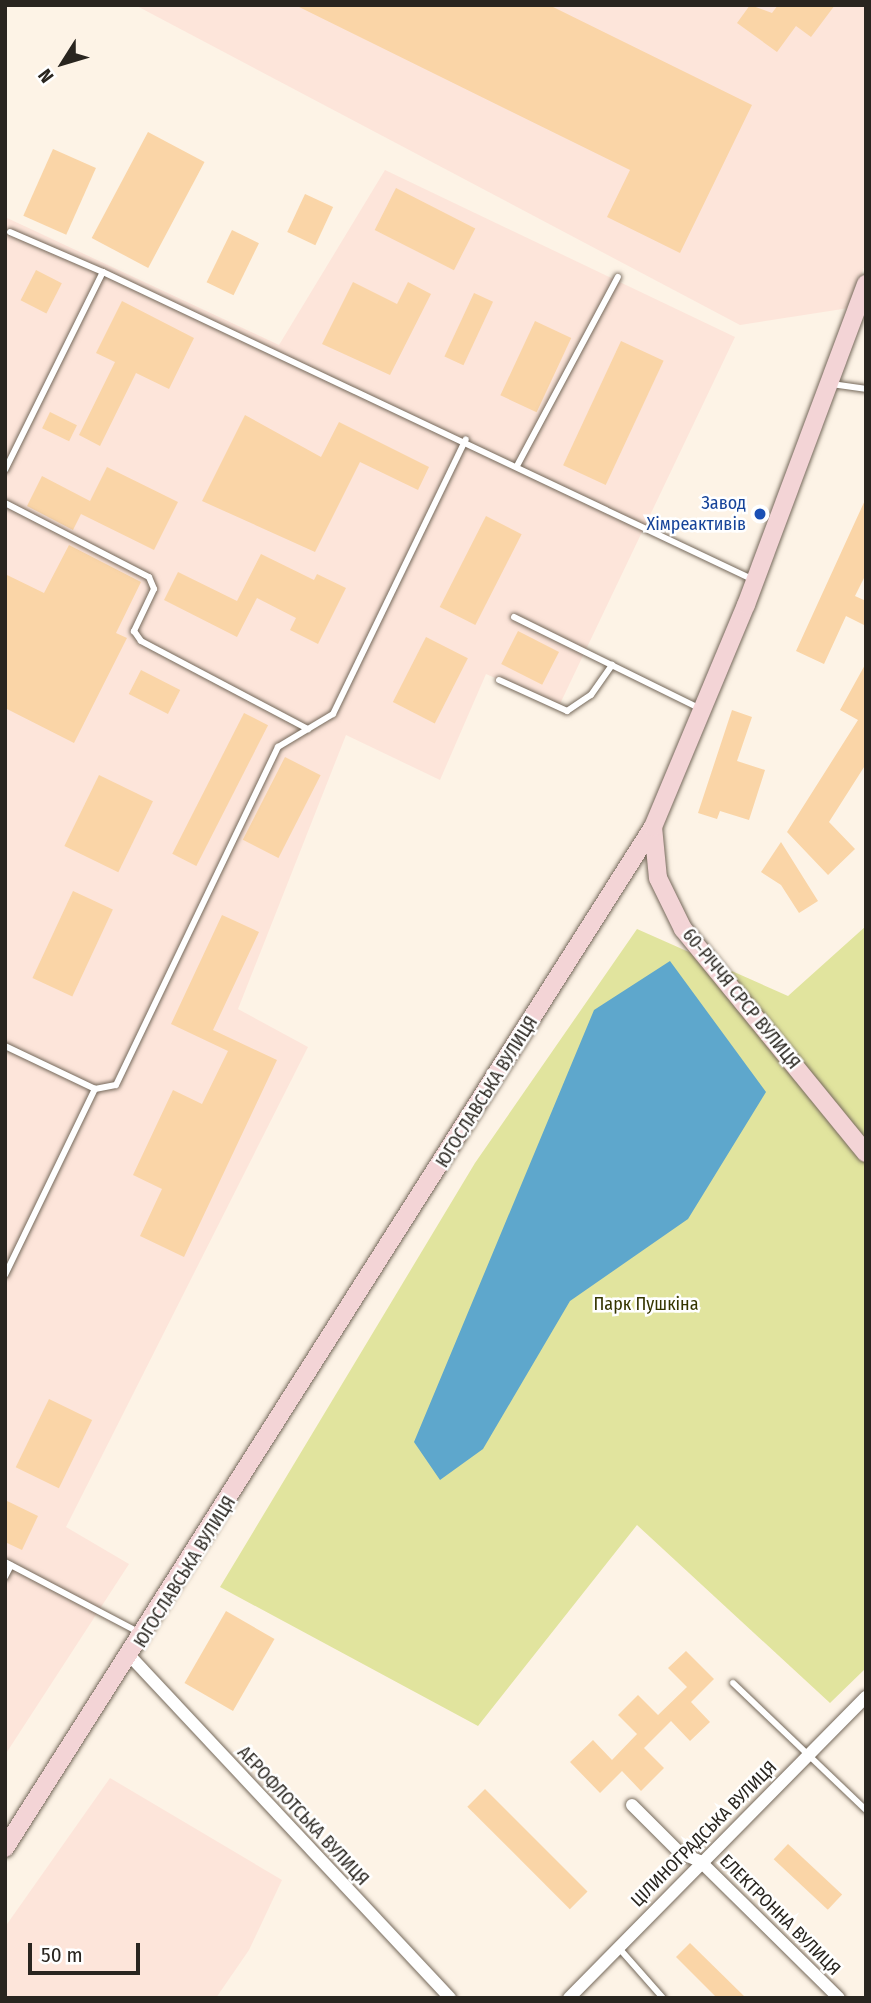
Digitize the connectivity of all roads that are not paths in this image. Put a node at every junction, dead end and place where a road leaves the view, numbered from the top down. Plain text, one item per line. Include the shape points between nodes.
1 (10, 232) dead end
2 (103, 272) junction
3 (618, 277) dead end
4 (866, 284) edge
5 (861, 311) edge
6 (829, 384) junction
7 (866, 389) edge
8 (466, 439) junction
9 (518, 464) junction
10 (5, 470) edge
11 (5, 503) edge
12 (755, 581) junction
13 (514, 617) dead end
14 (612, 665) junction
15 (499, 680) dead end
16 (703, 709) junction
17 (308, 729) junction
18 (653, 827) junction
19 (5, 1046) edge
20 (94, 1089) junction
21 (866, 1153) edge
22 (5, 1275) edge
23 (8, 1563) edge
24 (5, 1577) edge
25 (144, 1636) junction
26 (131, 1657) junction
27 (733, 1683) dead end
28 (866, 1698) edge
29 (810, 1753) junction
30 (632, 1805) dead end
31 (866, 1810) edge
32 (5, 1848) edge
33 (700, 1861) junction
34 (617, 1946) junction
35 (450, 1998) edge
36 (569, 1998) edge
37 (663, 1998) edge
38 (839, 1998) edge

1 - 2 lane
2 - 8 lane
2 - 10 lane
3 - 9 lane
4 - 5 street, ЮГОСЛАВСЬКА ВУЛИЦЯ
5 - 6 street, ЮГОСЛАВСЬКА ВУЛИЦЯ
6 - 7 lane
6 - 12 street, ЮГОСЛАВСЬКА ВУЛИЦЯ
8 - 9 lane
8 - 17 lane via 333,714
9 - 12 lane
11 - 17 lane via 149,577 154,589 134,631 141,641
12 - 16 street, ЮГОСЛАВСЬКА ВУЛИЦЯ
13 - 14 lane
14 - 15 lane via 591,695 567,711
14 - 16 lane
16 - 18 street, ЮГОСЛАВСЬКА ВУЛИЦЯ
17 - 20 lane via 278,747 116,1085
18 - 21 street, 60-РІЧЧЯ СРСР ВУЛИЦЯ via 658,878 684,929
18 - 25 street, ЮГОСЛАВСЬКА ВУЛИЦЯ
19 - 20 lane
20 - 22 lane
23 - 24 lane
23 - 25 lane
25 - 26 street, ЮГОСЛАВСЬКА ВУЛИЦЯ
26 - 32 street, ЮГОСЛАВСЬКА ВУЛИЦЯ
26 - 35 street, АЕРОФЛОТСЬКА ВУЛИЦЯ
27 - 29 lane
28 - 29 street, ЦІЛИНОГРАДСЬКА ВУЛИЦЯ
29 - 31 lane
29 - 33 street, ЦІЛИНОГРАДСЬКА ВУЛИЦЯ
30 - 33 street, ЕЛЕКТРОННА ВУЛИЦЯ via 680,1853
33 - 34 street, ЦІЛИНОГРАДСЬКА ВУЛИЦЯ
33 - 38 street, ЕЛЕКТРОННА ВУЛИЦЯ
34 - 36 street, ЦІЛИНОГРАДСЬКА ВУЛИЦЯ
34 - 37 lane

